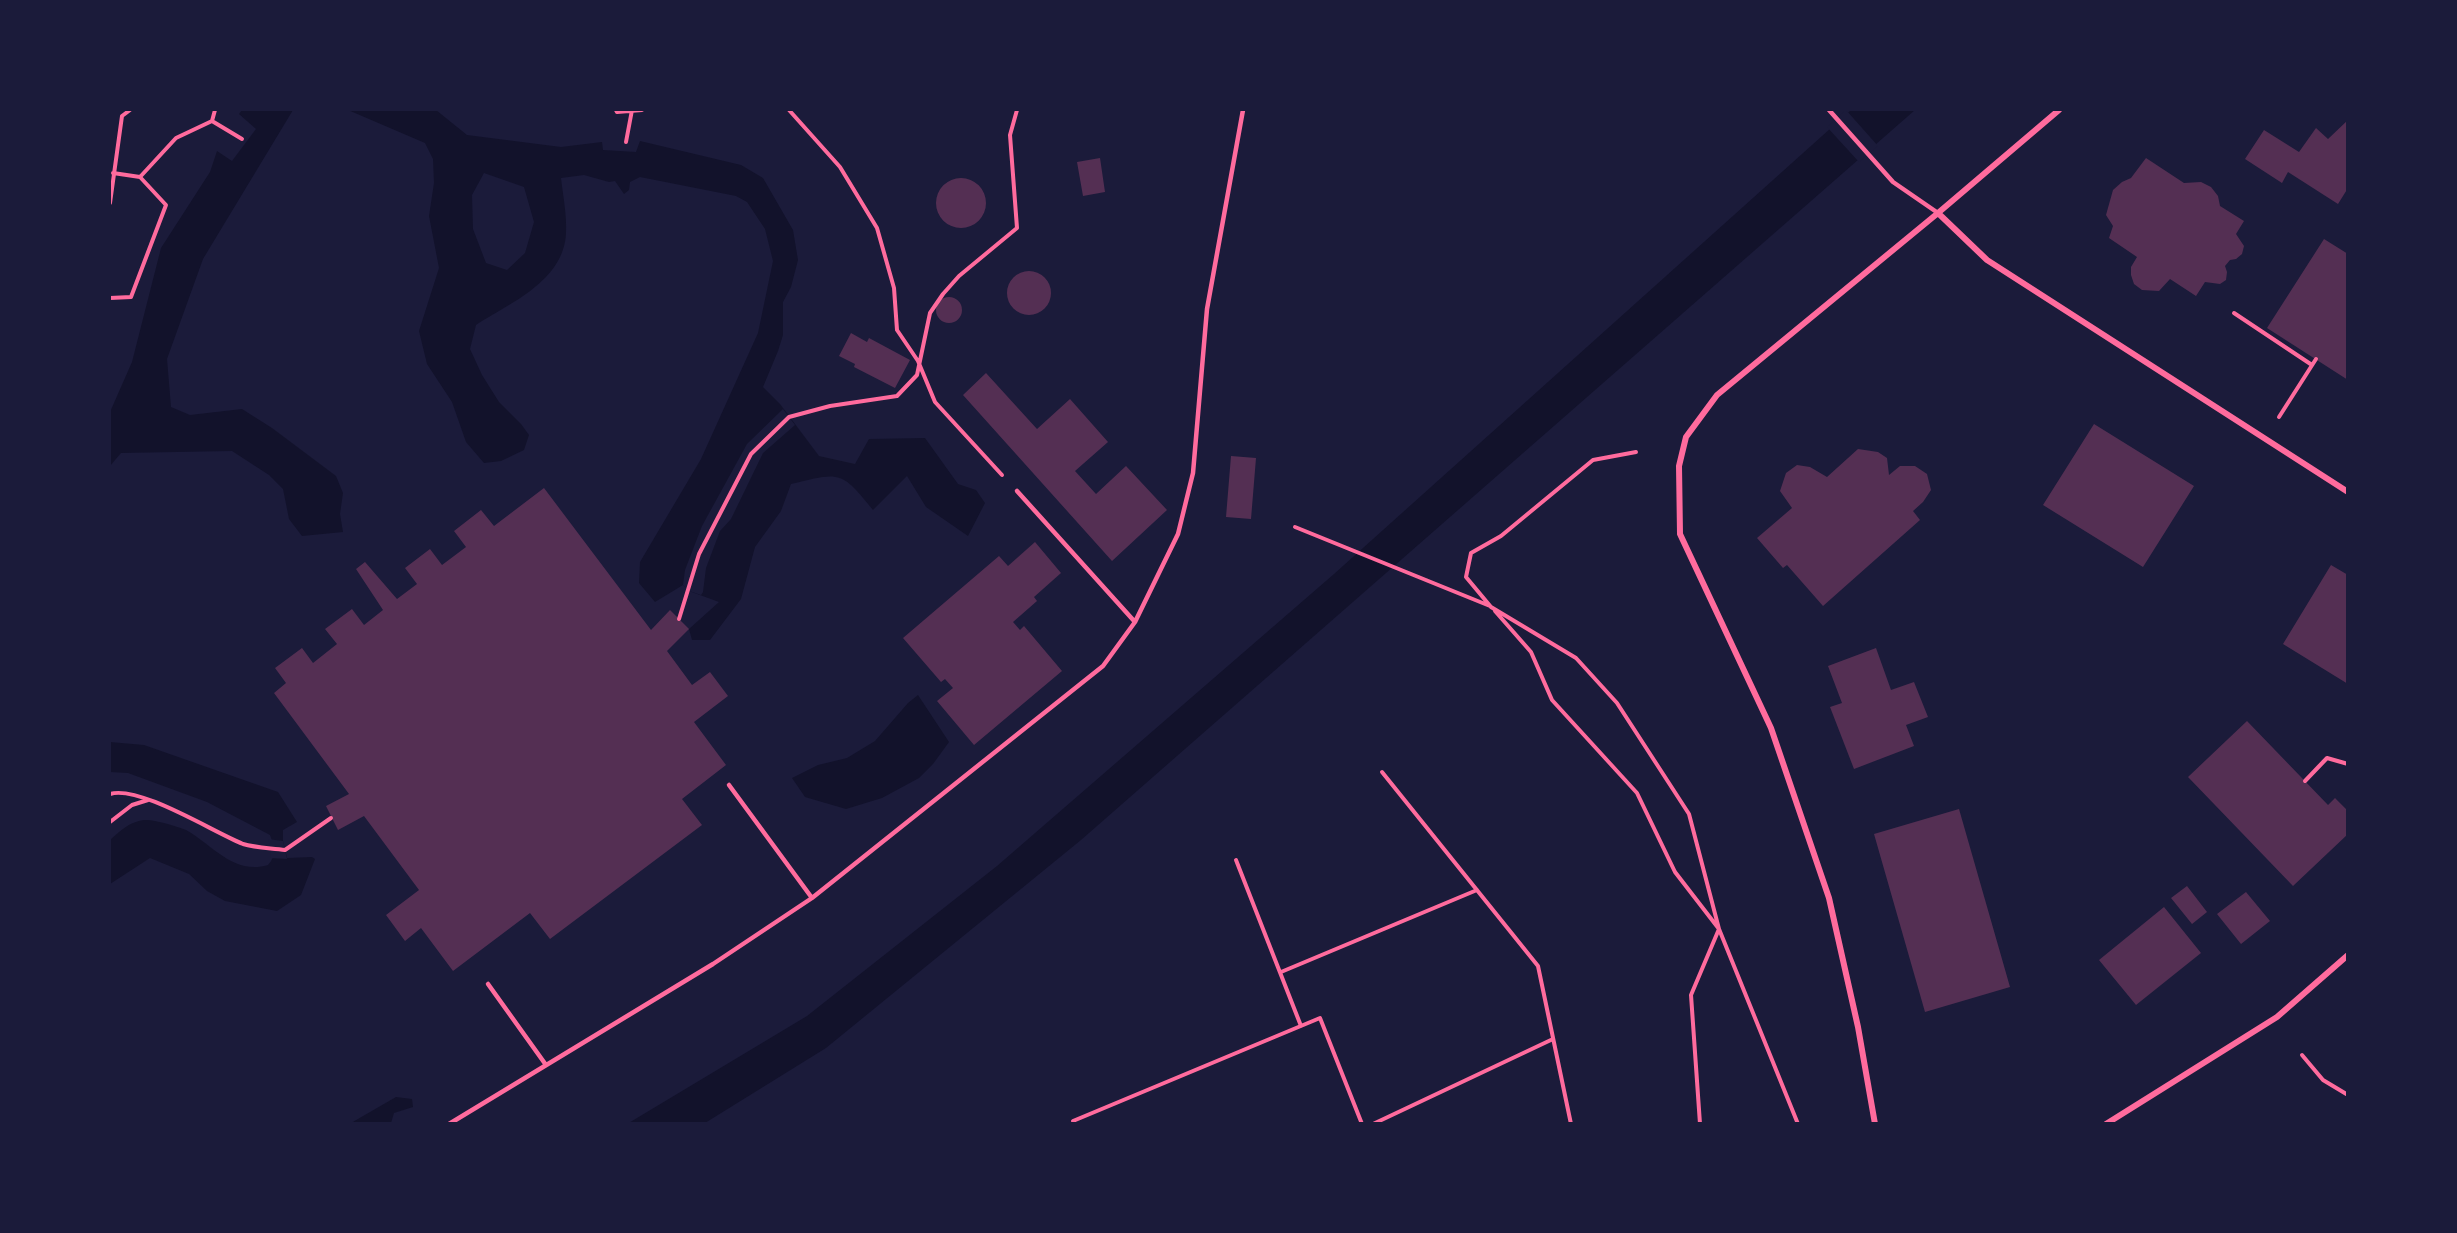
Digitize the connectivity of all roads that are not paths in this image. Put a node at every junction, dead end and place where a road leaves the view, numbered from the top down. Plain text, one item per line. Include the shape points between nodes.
1 (1243, 110) edge
2 (1829, 110) edge
3 (2059, 110) edge
4 (1938, 213) junction
5 (1017, 491) road end
6 (2348, 492) edge
7 (1135, 622) junction
8 (729, 785) dead end
9 (812, 898) junction
10 (2348, 955) edge
11 (488, 984) dead end
12 (546, 1065) junction
13 (449, 1124) edge
14 (1875, 1124) edge
15 (2106, 1124) edge

1 - 7 lane via 1207,309 1193,473 1178,534
2 - 4 lane via 1893,182
3 - 4 street
4 - 6 street via 1987,260
4 - 14 street via 1717,395 1686,437 1679,466 1680,534 1771,728 1825,886 1858,1027
5 - 7 lane
7 - 9 lane via 1103,666
8 - 9 lane
9 - 12 lane via 713,964
10 - 15 street via 2277,1017
11 - 12 lane
12 - 13 lane

